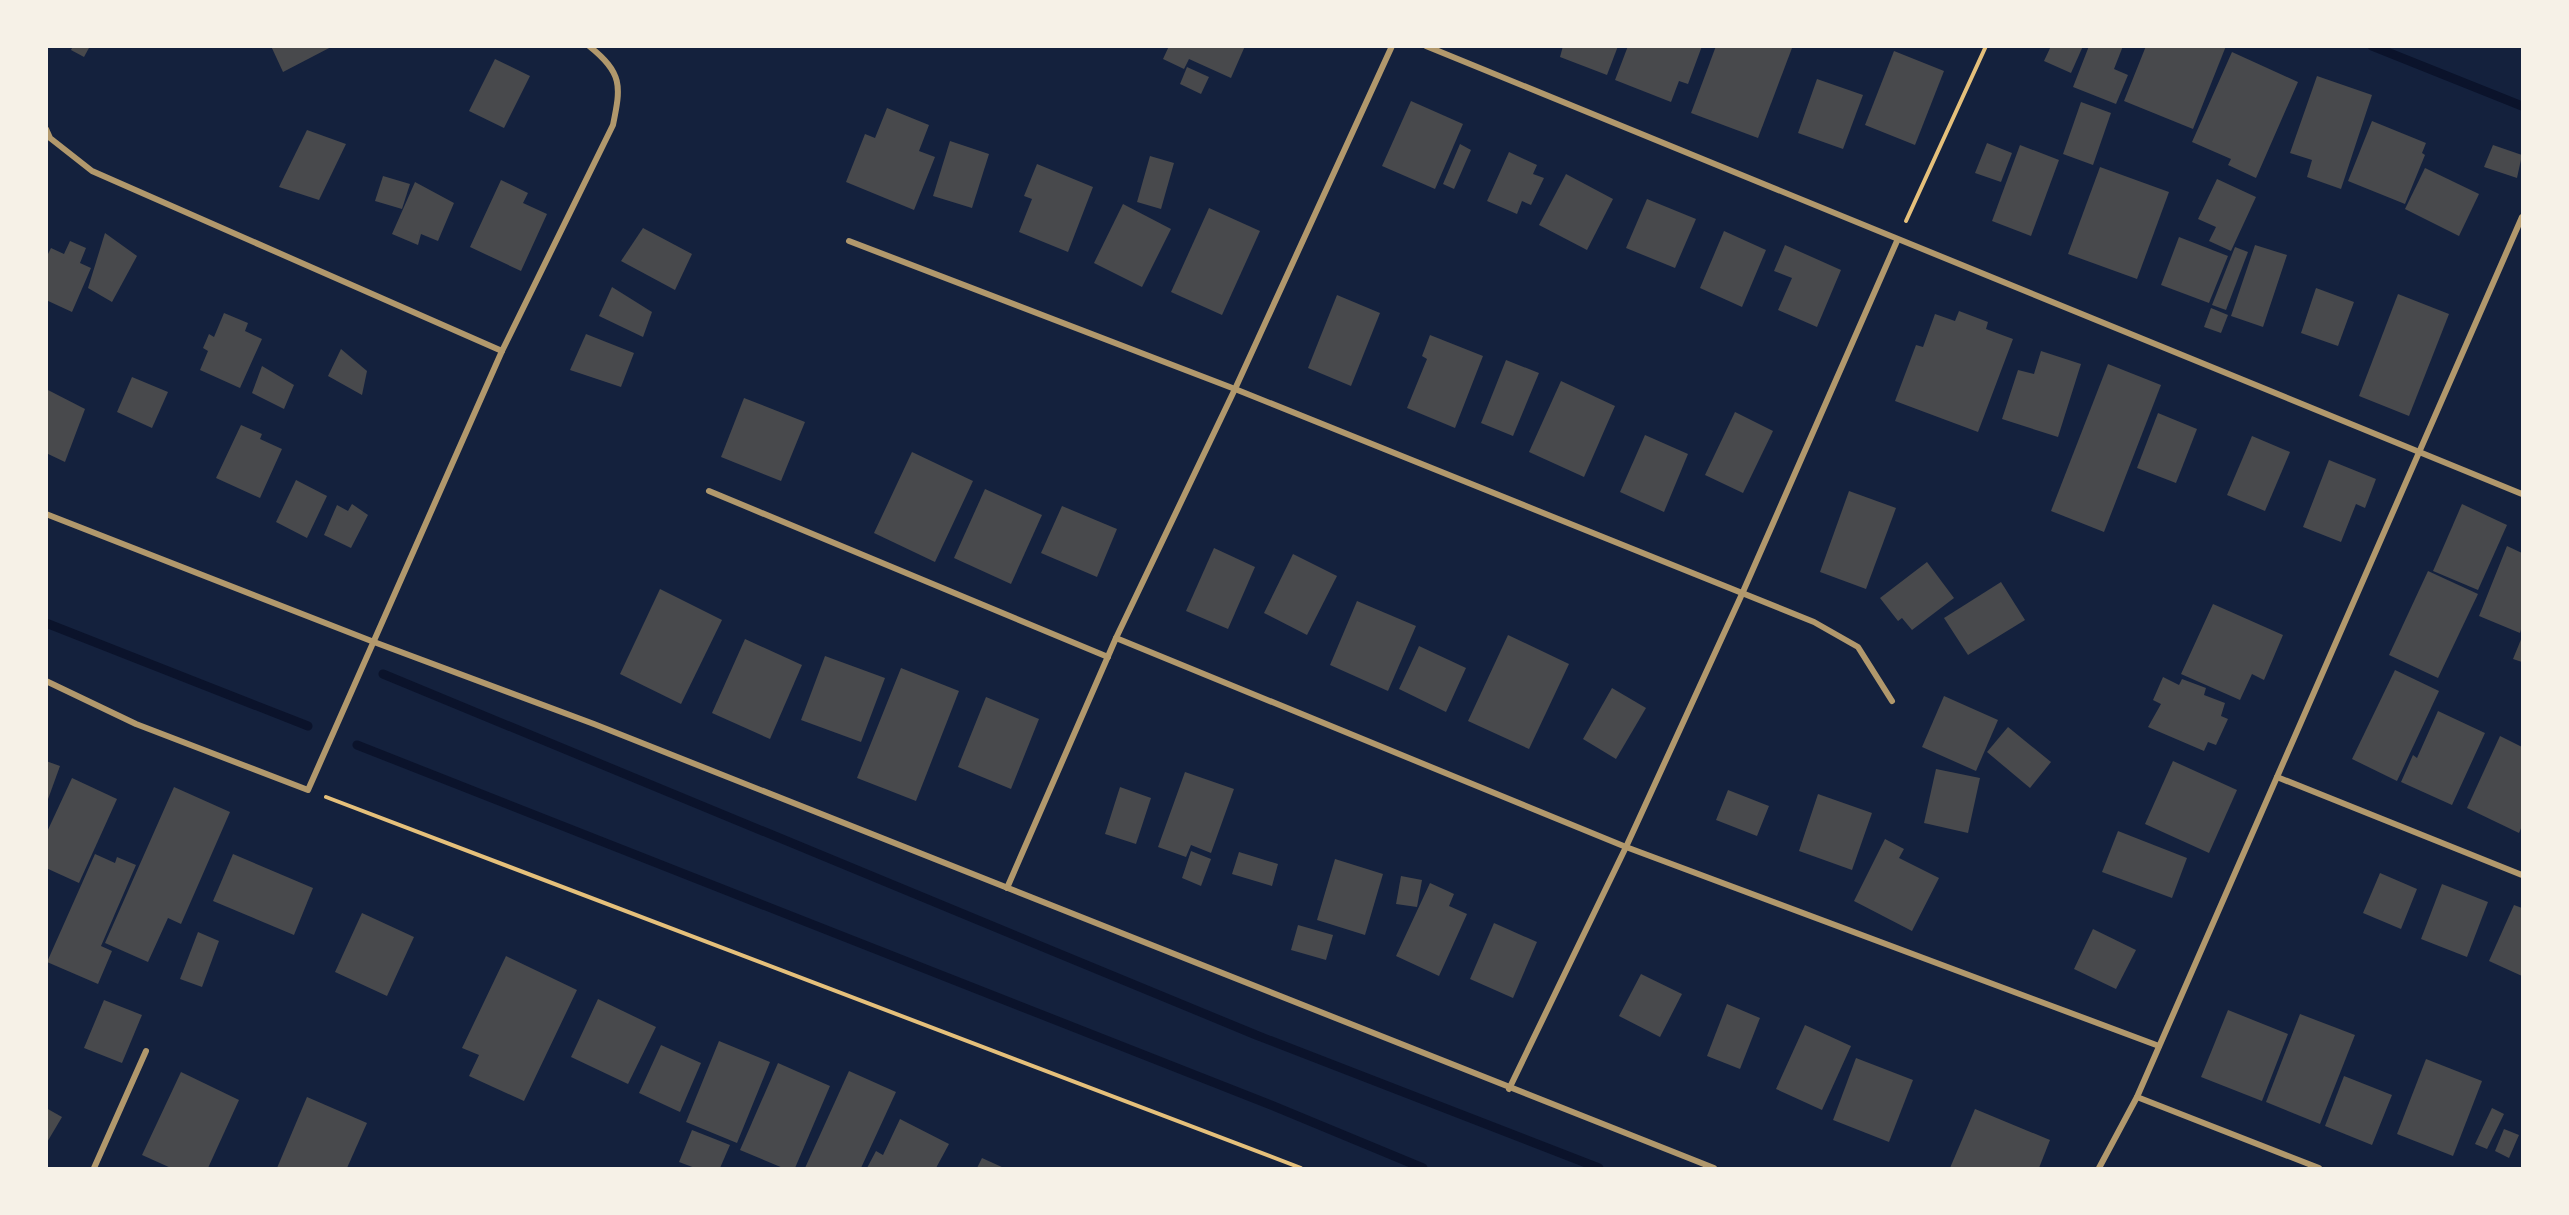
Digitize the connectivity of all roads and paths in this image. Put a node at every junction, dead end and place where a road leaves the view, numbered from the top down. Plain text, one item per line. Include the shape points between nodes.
1 (589, 46) edge
2 (1392, 46) edge
3 (1426, 46) edge
4 (1986, 46) edge
5 (46, 129) edge
6 (2523, 217) edge
7 (849, 241) dead end
8 (1897, 241) junction
9 (502, 351) junction
10 (1235, 389) junction
11 (2419, 452) junction
12 (709, 491) dead end
13 (2523, 494) edge
14 (46, 514) edge
15 (1742, 594) junction
16 (1116, 638) junction
17 (374, 642) junction
18 (1108, 657) junction
19 (46, 681) edge
20 (1892, 701) dead end
21 (2277, 777) junction
22 (308, 790) junction
23 (1626, 847) junction
24 (2523, 875) edge
25 (1007, 888) junction
26 (2159, 1046) junction
27 (146, 1051) dead end
28 (1509, 1089) junction
29 (2137, 1097) junction
30 (94, 1168) edge
31 (1301, 1168) edge
32 (1714, 1168) edge
33 (2099, 1168) edge
34 (2319, 1168) edge

1 - 9 street via 607,62 620,90 613,125
2 - 10 street
3 - 8 street
4 - 8 path
5 - 9 street via 50,138 92,171
6 - 11 street
7 - 10 street
8 - 11 street
8 - 15 street
9 - 17 street
10 - 15 street
10 - 16 street
11 - 13 street
11 - 21 street
12 - 18 street
14 - 17 street
15 - 20 street via 1814,621 1858,647
15 - 23 street
16 - 18 street
16 - 23 street
17 - 22 street
17 - 25 street via 594,724
18 - 25 street
19 - 22 street via 136,724
21 - 24 street
21 - 26 street
22 - 31 path
23 - 26 street
23 - 28 street
25 - 28 street
26 - 29 street
27 - 30 street
28 - 32 street
29 - 33 street
29 - 34 street

